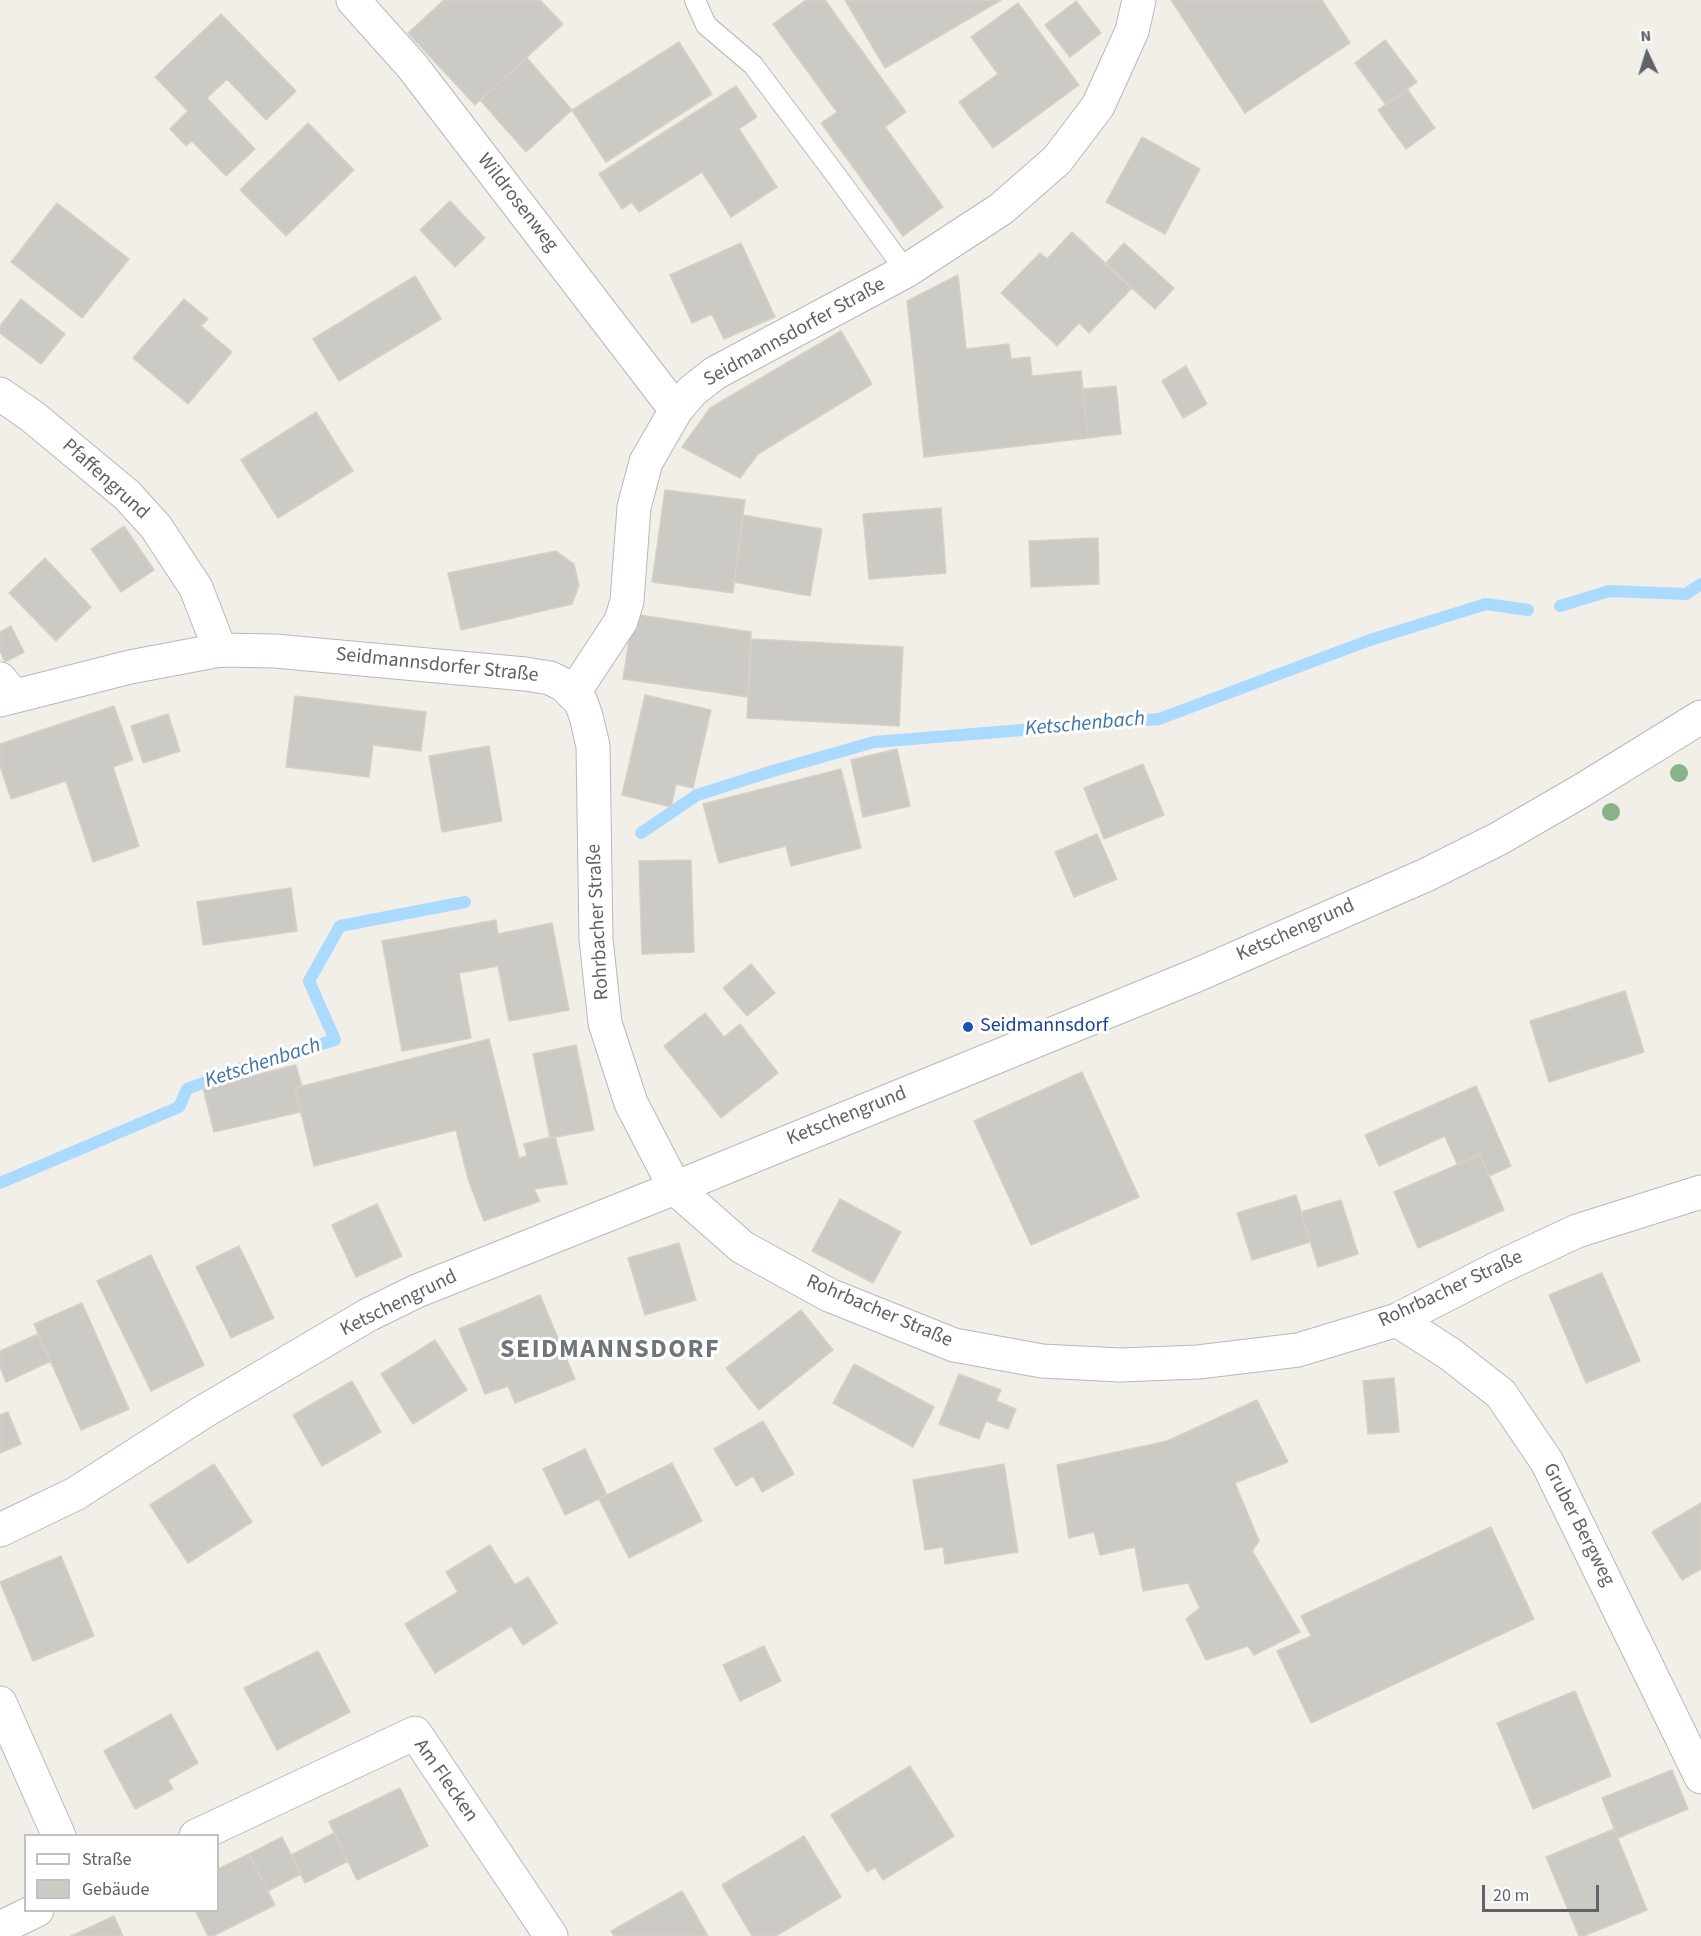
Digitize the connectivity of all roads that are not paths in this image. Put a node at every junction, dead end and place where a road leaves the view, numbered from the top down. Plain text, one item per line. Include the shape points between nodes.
1 (353, 0) edge
2 (695, 0) edge
3 (1139, 0) edge
4 (906, 271) junction
5 (0, 394) edge
6 (676, 410) junction
7 (220, 650) junction
8 (5, 691) edge
9 (573, 694) junction
10 (1701, 717) edge
11 (675, 1188) junction
12 (1701, 1192) edge
13 (1397, 1320) junction
14 (0, 1530) edge
15 (0, 1703) edge
16 (1701, 1777) edge
17 (58, 1834) edge
18 (200, 1834) edge
19 (35, 1912) edge
20 (0, 1928) edge
21 (550, 1936) edge

1 - 6 street, Wildrosenweg via 412,66
2 - 4 lane via 706,25 753,65
3 - 4 street, Seidmannsdorfer Straße via 1132,31 1098,106 1057,160 1001,208
4 - 6 street, Seidmannsdorfer Straße via 715,373
5 - 7 street, Pfaffengrund via 127,495 156,526 196,588
6 - 9 street, Seidmannsdorfer Straße via 646,462 634,507 627,601 621,621
7 - 8 street, Seidmannsdorfer Straße
7 - 9 street, Seidmannsdorfer Straße via 275,651 525,674 550,678
9 - 11 street, Rohrbacher Straße via 581,702 593,746 596,939 605,1023 631,1103
10 - 11 street, Ketschengrund via 1581,792 1426,875 1197,975
11 - 13 street, Rohrbacher Straße via 742,1247 829,1295 954,1345 1042,1361 1120,1365 1198,1362 1298,1350
11 - 14 street, Ketschengrund via 378,1310 203,1412 75,1494
12 - 13 street, Rohrbacher Straße via 1577,1231
13 - 16 street, Gruber Bergweg via 1450,1354 1501,1394 1547,1462
15 - 17 street
18 - 21 street, Am Flecken via 415,1733
19 - 20 street

